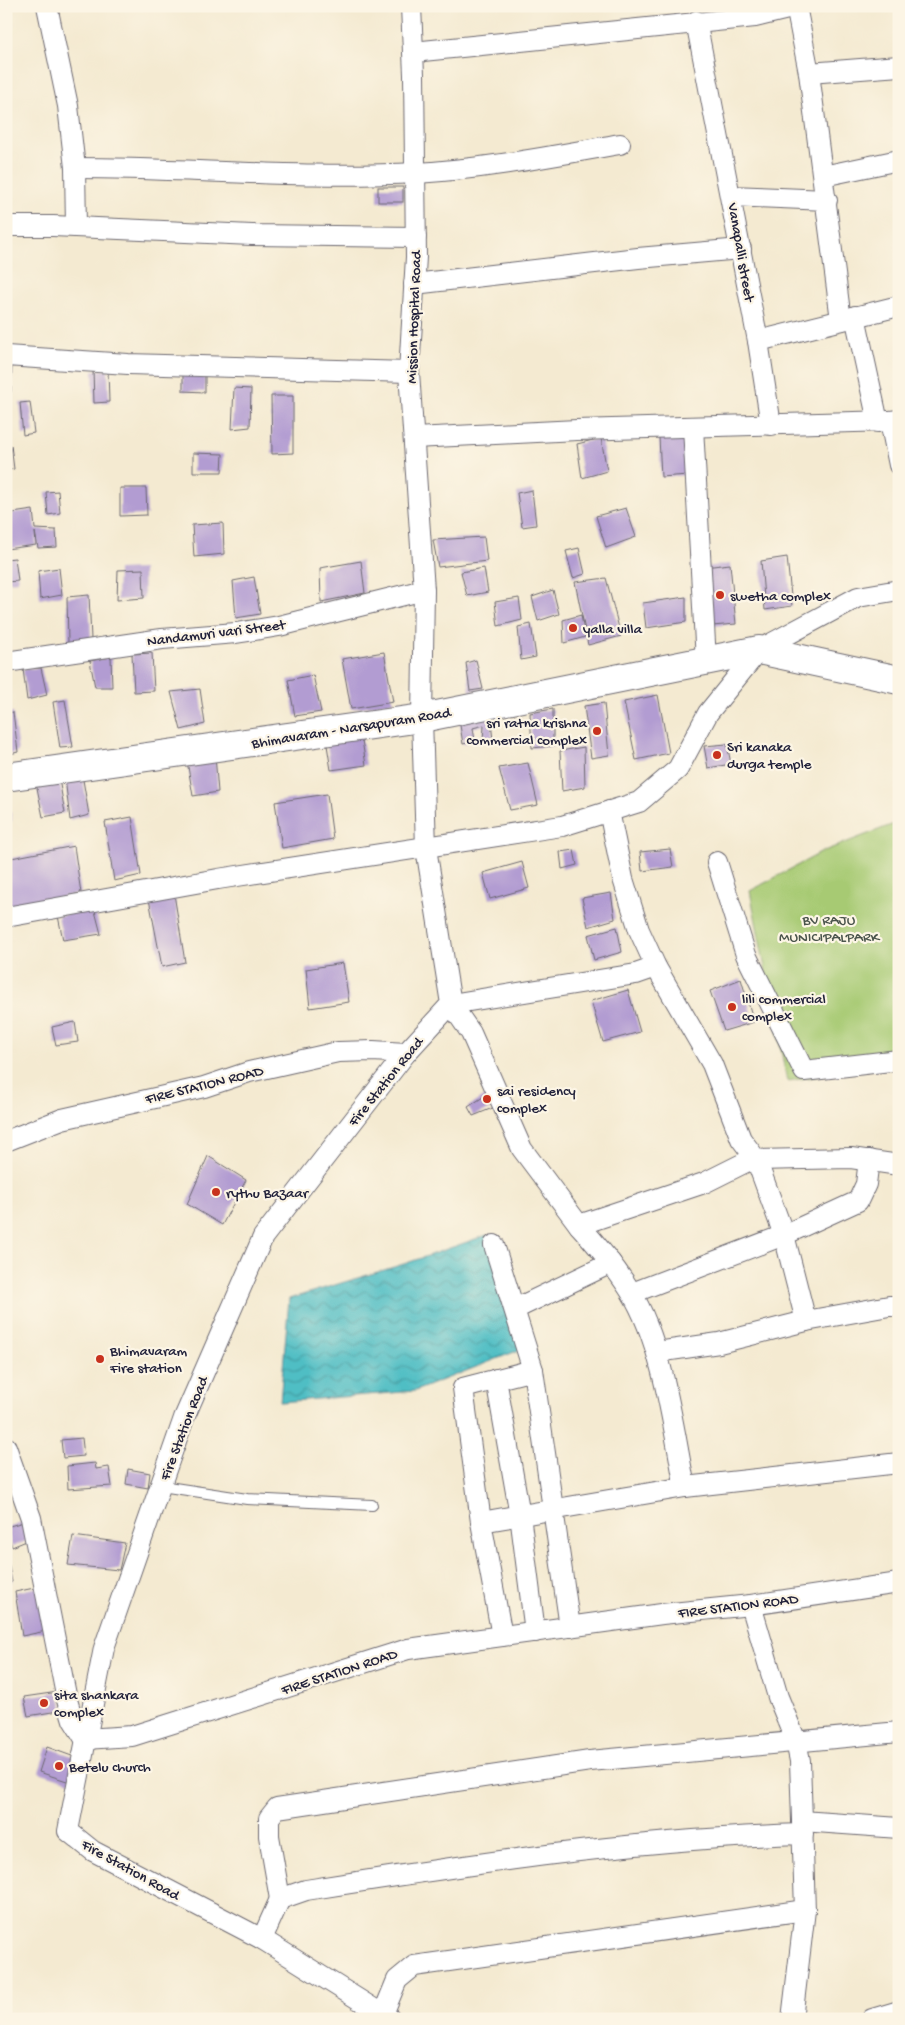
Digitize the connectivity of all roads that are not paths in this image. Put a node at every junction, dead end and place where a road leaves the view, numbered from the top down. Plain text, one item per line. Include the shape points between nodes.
1 (47, 6) edge
2 (411, 6) edge
3 (796, 7) edge
4 (696, 21) junction
5 (413, 52) junction
6 (899, 66) edge
7 (809, 73) junction
8 (620, 144) dead end
9 (899, 160) edge
10 (75, 168) junction
11 (415, 173) junction
12 (823, 176) junction
13 (731, 196) junction
14 (827, 200) junction
15 (6, 226) edge
16 (76, 227) junction
17 (416, 237) junction
18 (741, 249) junction
19 (414, 284) junction
20 (899, 306) edge
21 (848, 318) junction
22 (758, 341) junction
23 (6, 356) edge
24 (409, 372) junction
25 (889, 421) edge
26 (771, 425) junction
27 (693, 427) junction
28 (414, 438) junction
29 (899, 465) edge
30 (424, 590) junction
31 (899, 590) edge
32 (759, 650) junction
33 (706, 661) junction
34 (6, 662) edge
35 (899, 680) edge
36 (422, 718) junction
37 (6, 777) edge
38 (609, 812) junction
39 (426, 848) junction
40 (717, 862) dead end
41 (6, 917) edge
42 (656, 967) junction
43 (451, 1004) junction
44 (406, 1053) junction
45 (899, 1060) edge
46 (6, 1141) edge
47 (756, 1159) junction
48 (869, 1160) junction
49 (899, 1165) edge
50 (580, 1225) junction
51 (784, 1236) junction
52 (494, 1245) dead end
53 (611, 1263) junction
54 (632, 1293) junction
55 (899, 1306) edge
56 (515, 1309) junction
57 (806, 1321) junction
58 (657, 1352) junction
59 (533, 1370) junction
60 (496, 1379) junction
61 (6, 1447) edge
62 (899, 1463) edge
63 (161, 1486) junction
64 (685, 1487) junction
65 (14, 1496) edge
66 (372, 1505) dead end
67 (555, 1511) junction
68 (520, 1515) junction
69 (481, 1522) junction
70 (899, 1582) edge
71 (751, 1605) junction
72 (570, 1627) junction
73 (535, 1632) junction
74 (502, 1636) junction
75 (899, 1732) edge
76 (86, 1739) junction
77 (796, 1741) junction
78 (802, 1828) junction
79 (899, 1828) edge
80 (280, 1899) junction
81 (806, 1910) junction
82 (262, 1939) junction
83 (899, 2011) edge
84 (387, 2017) edge
85 (792, 2019) edge
86 (872, 2019) edge

1 - 10 street via 68,106
2 - 5 street, Mission Hospital Road
3 - 4 street via 755,17
3 - 7 street
4 - 5 street
4 - 13 street, Vanapalli street
5 - 11 street, Mission Hospital Road
6 - 7 street
7 - 12 street
8 - 11 street via 486,168
9 - 12 street
10 - 11 street via 160,168 236,174
10 - 16 street
11 - 17 street, Mission Hospital Road
12 - 14 street
13 - 14 street
13 - 18 street, Vanapalli street
14 - 21 street
15 - 16 street
16 - 17 street via 252,235
17 - 19 street, Mission Hospital Road
18 - 19 street
18 - 22 street, Vanapalli street
19 - 24 street, Mission Hospital Road
20 - 21 street
21 - 22 street
21 - 25 street
22 - 26 street, Vanapalli street
23 - 24 street via 128,364
24 - 28 street, Mission Hospital Road
25 - 26 street
25 - 29 street
26 - 27 street
27 - 28 street
27 - 33 street
28 - 30 street, Mission Hospital Road
30 - 34 street, Nandamuri vari Street via 278,626 162,638
30 - 36 street, Mission Hospital Road
31 - 32 street via 858,597
32 - 33 main road, Bhimavaram - Narsapuram Road
32 - 35 main road, Bhimavaram - Narsapuram Road
32 - 38 street via 708,713 678,769 639,802
33 - 36 main road, Bhimavaram - Narsapuram Road
36 - 37 main road, Bhimavaram - Narsapuram Road
36 - 39 street
38 - 39 street via 562,826
38 - 42 street via 622,879
39 - 41 street via 218,879
39 - 43 street
40 - 45 street via 746,955 804,1071
42 - 43 street via 636,974
42 - 47 street via 712,1064 741,1139
43 - 44 street, Fire Station Road
43 - 50 street via 471,1033 522,1149
44 - 46 street, FIRE STATION ROAD via 338,1052 249,1072 204,1087 62,1118
44 - 63 street, Fire Station Road via 263,1237 184,1418
47 - 48 street
47 - 50 street via 704,1183
47 - 51 street
48 - 49 street
48 - 51 street via 866,1184 858,1201
50 - 53 street
51 - 54 street
51 - 57 street
52 - 56 street
53 - 54 street
53 - 56 street
54 - 58 street
55 - 57 street
56 - 59 street
57 - 58 street via 719,1344
58 - 64 street
59 - 60 street
59 - 67 street
60 - 68 street
60 - 69 street via 463,1388
61 - 65 street
62 - 64 street
63 - 66 lane via 247,1499
63 - 76 street, Fire Station Road via 104,1648
64 - 67 street
65 - 76 street via 30,1518 67,1700 73,1720
67 - 68 street
67 - 72 street
68 - 69 street
68 - 73 street
69 - 74 street
70 - 71 street, FIRE STATION ROAD
71 - 72 street, FIRE STATION ROAD
71 - 77 street via 778,1697
72 - 73 street, FIRE STATION ROAD
73 - 74 street, FIRE STATION ROAD
74 - 76 street, FIRE STATION ROAD via 408,1648 132,1736
75 - 77 street
76 - 82 street, Fire Station Road via 68,1831 93,1851
77 - 78 street via 800,1761
77 - 80 street via 590,1761 278,1808 269,1818 268,1836
78 - 79 street
78 - 80 street via 748,1836 601,1847 306,1890
78 - 81 street
80 - 82 street
81 - 84 street via 414,1966 397,1980
81 - 85 street
82 - 84 street, Fire Station Road
83 - 86 street

